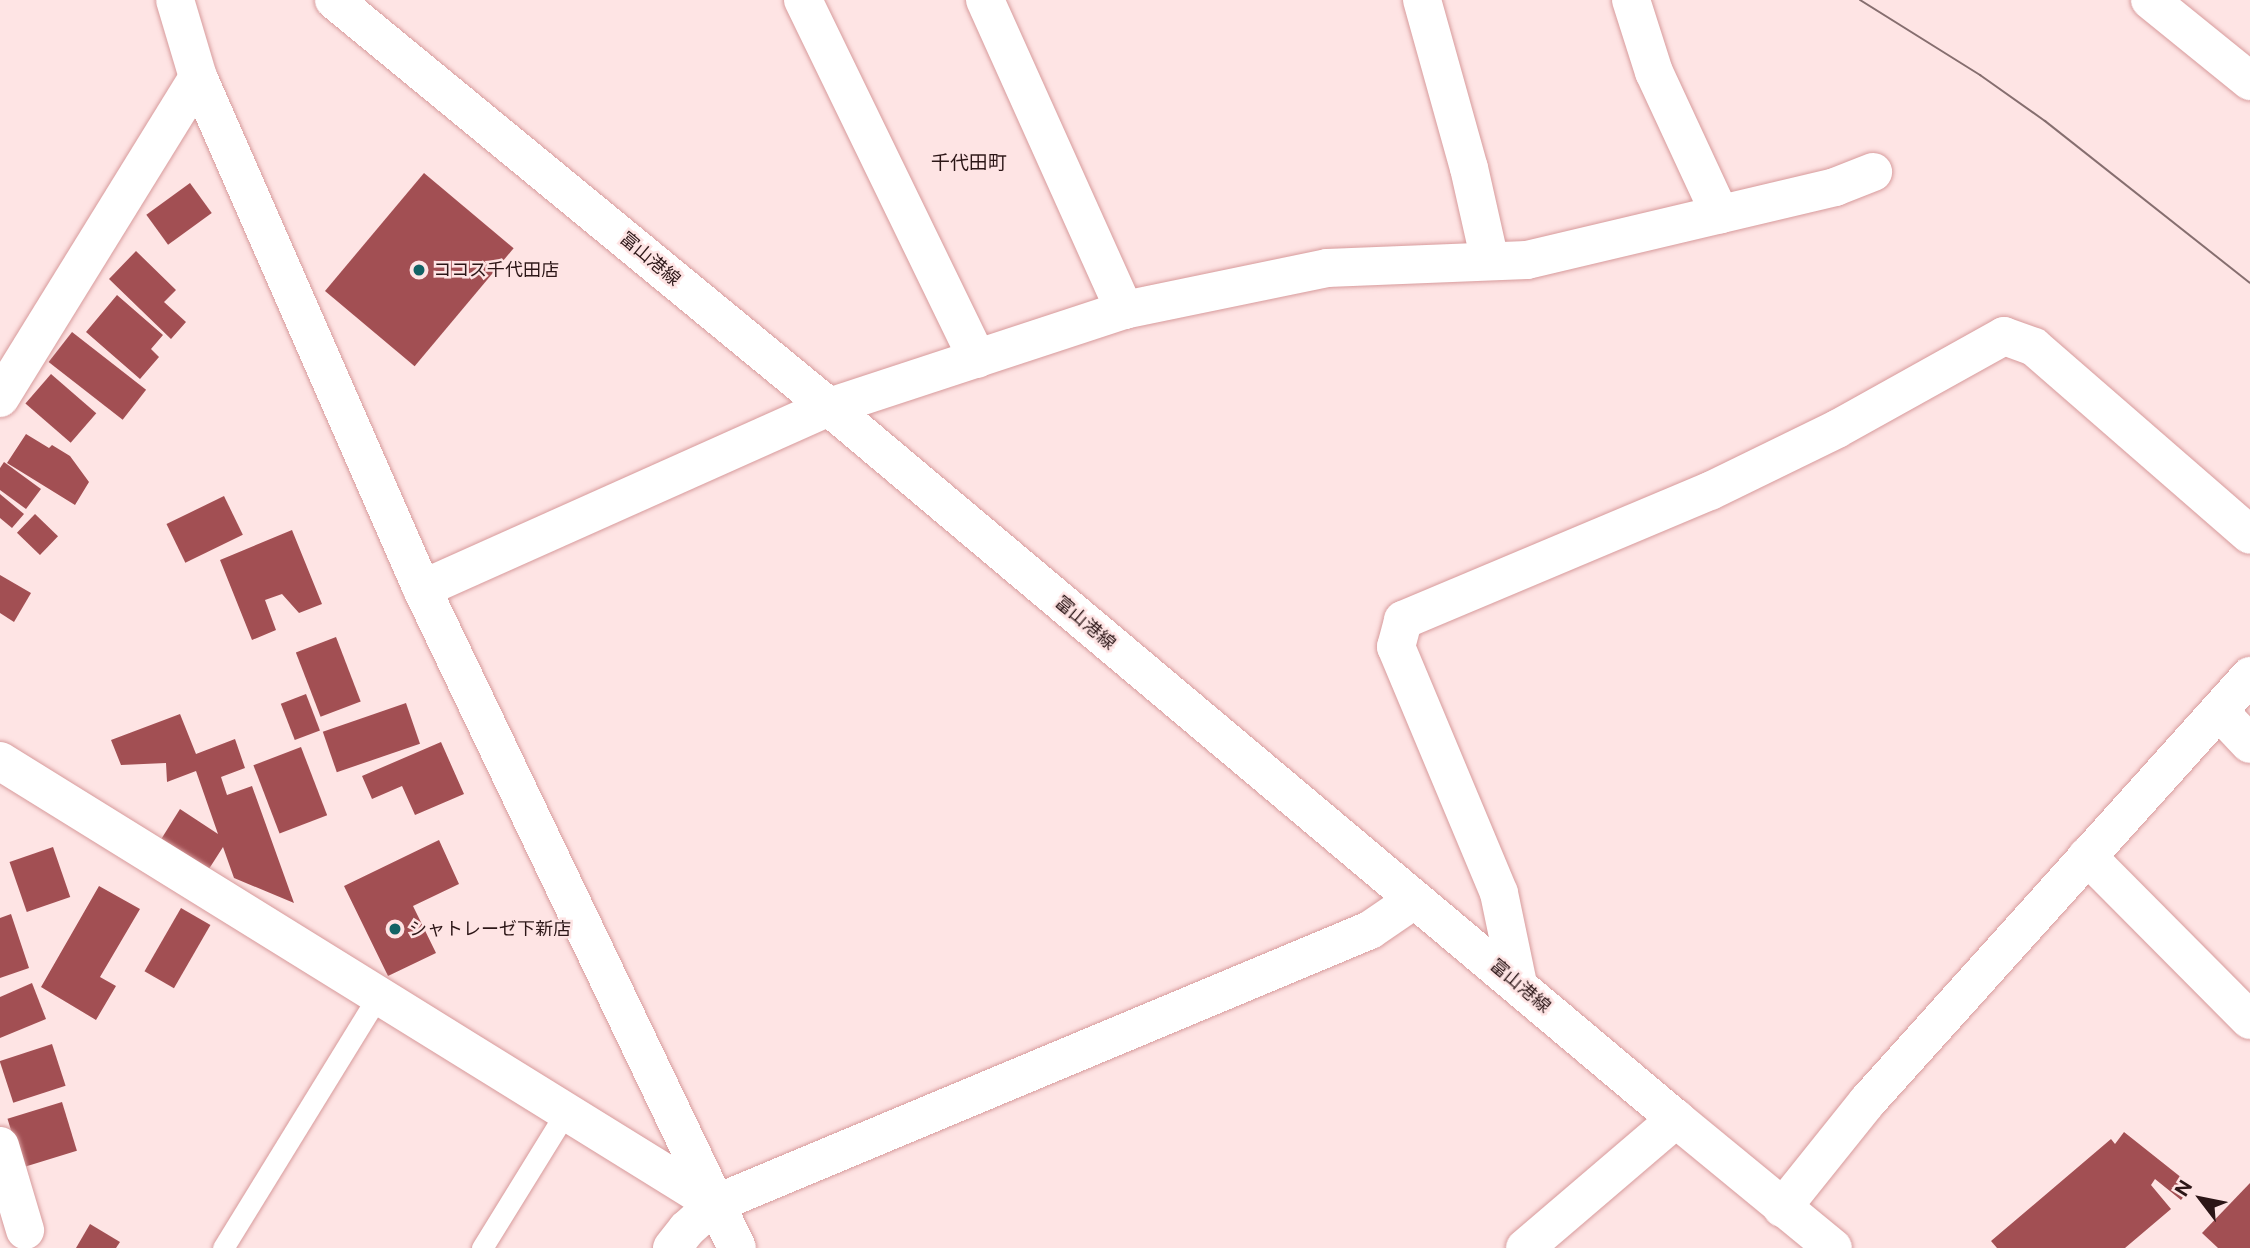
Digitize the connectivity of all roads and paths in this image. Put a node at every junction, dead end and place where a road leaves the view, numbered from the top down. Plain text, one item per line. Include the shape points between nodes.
1 (176, 0) edge
2 (334, 0) edge
3 (803, 0) edge
4 (985, 0) edge
5 (1422, 0) edge
6 (1631, 0) edge
7 (2150, 0) edge
8 (198, 77) junction
9 (2250, 81) edge
10 (1872, 172) dead end
11 (1720, 214) junction
12 (1490, 261) junction
13 (1124, 310) junction
14 (977, 359) junction
15 (0, 398) edge
16 (829, 407) junction
17 (2250, 535) edge
18 (422, 589) junction
19 (2250, 676) edge
20 (2219, 711) junction
21 (2250, 744) edge
22 (1, 763) edge
23 (2087, 856) junction
24 (1414, 900) junction
25 (1518, 984) junction
26 (378, 996) junction
27 (2250, 1020) edge
28 (566, 1112) junction
29 (1676, 1119) junction
30 (0, 1146) edge
31 (715, 1204) junction
32 (1782, 1208) junction
33 (24, 1230) dead end
34 (223, 1248) edge
35 (482, 1248) edge
36 (672, 1248) edge
37 (737, 1248) edge
38 (1525, 1248) edge
39 (1833, 1248) edge

1 - 8 street
2 - 16 street, 富山港線
3 - 14 street
4 - 13 street
5 - 12 street
6 - 11 street via 1654,72
7 - 9 street
8 - 15 street
8 - 18 street
10 - 11 street via 1835,187
11 - 12 street via 1527,260
12 - 13 street via 1327,268
13 - 14 street
14 - 16 street
16 - 18 street
16 - 24 street, 富山港線
17 - 25 street via 2034,347 2004,336 1837,429 1710,491 1403,620 1396,647 1499,893
18 - 31 street
19 - 20 street
20 - 21 street
20 - 23 street
22 - 26 street
23 - 27 street
23 - 32 street via 1867,1102
24 - 25 street, 富山港線
24 - 31 street via 1370,930
25 - 29 street, 富山港線
26 - 28 street
26 - 34 lane
28 - 31 street
28 - 35 lane
29 - 32 street, 富山港線
29 - 38 street
30 - 33 street
31 - 36 street
31 - 37 street
32 - 39 street, 富山港線

